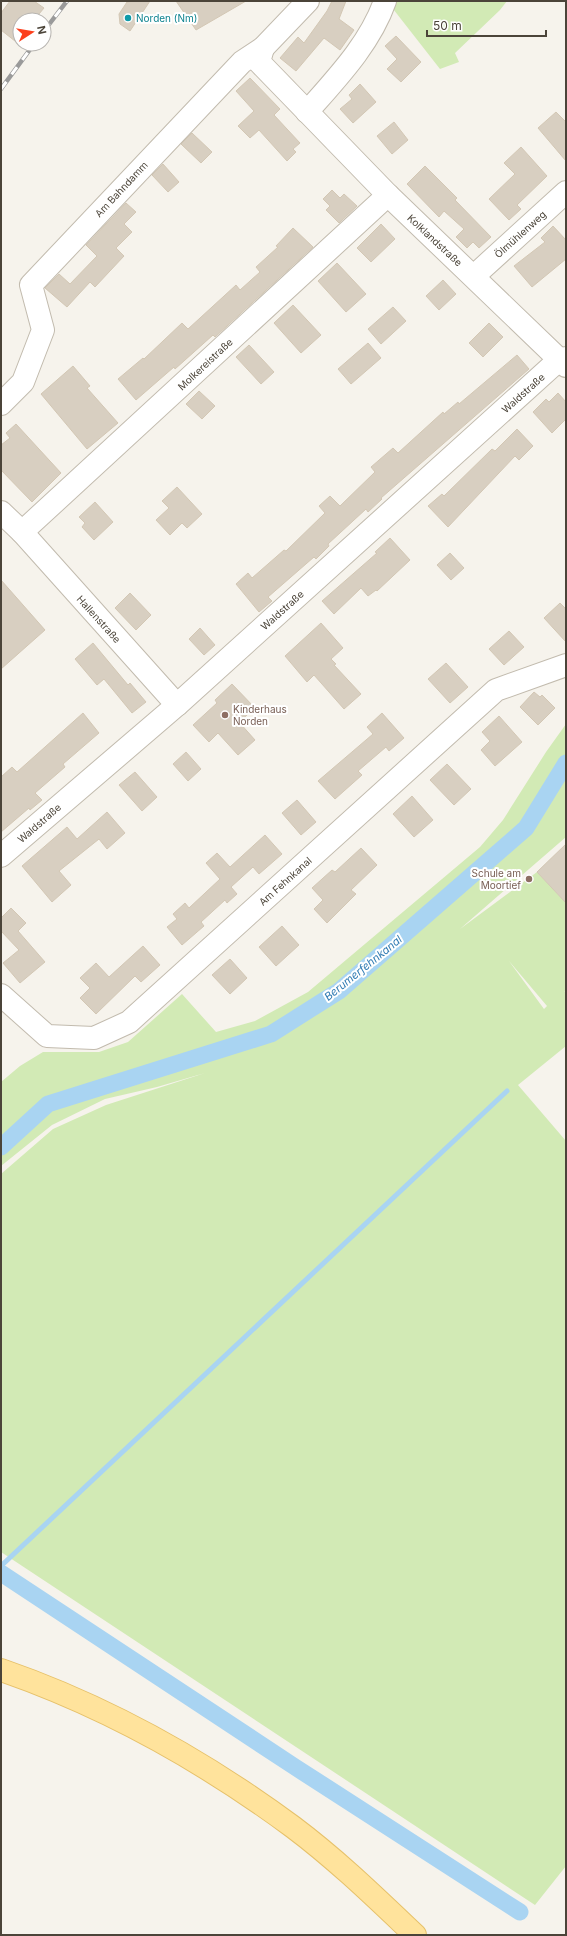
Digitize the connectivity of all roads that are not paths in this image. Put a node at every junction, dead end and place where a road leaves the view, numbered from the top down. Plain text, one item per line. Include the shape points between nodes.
1 (308, 1) edge
2 (385, 1) edge
3 (263, 48) junction
4 (307, 112) junction
5 (566, 192) edge
6 (388, 195) junction
7 (474, 276) junction
8 (564, 361) edge
9 (1, 404) edge
10 (1, 512) edge
11 (22, 532) junction
12 (566, 665) edge
13 (177, 705) junction
14 (1, 856) edge
15 (1, 995) edge
16 (1, 1670) edge
17 (415, 1935) edge

1 - 3 street, Am Bahndamm
2 - 4 street via 366,40
3 - 4 street, Kolklandstraße via 259,62
3 - 9 street, Am Bahndamm via 242,62 31,285 43,330 23,382
4 - 6 street, Kolklandstraße
5 - 7 street, Ölmühlenweg
6 - 7 street, Kolklandstraße
6 - 11 street, Molkereistraße
7 - 8 street, Kolklandstraße
8 - 13 street, Waldstraße
10 - 11 street
11 - 13 street, Hallenstraße
12 - 15 street, Am Fehnkanal via 496,690 129,1022 94,1038 46,1036
13 - 14 street, Waldstraße
16 - 17 main road via 103,1712 171,1748 242,1791 294,1828 351,1875

